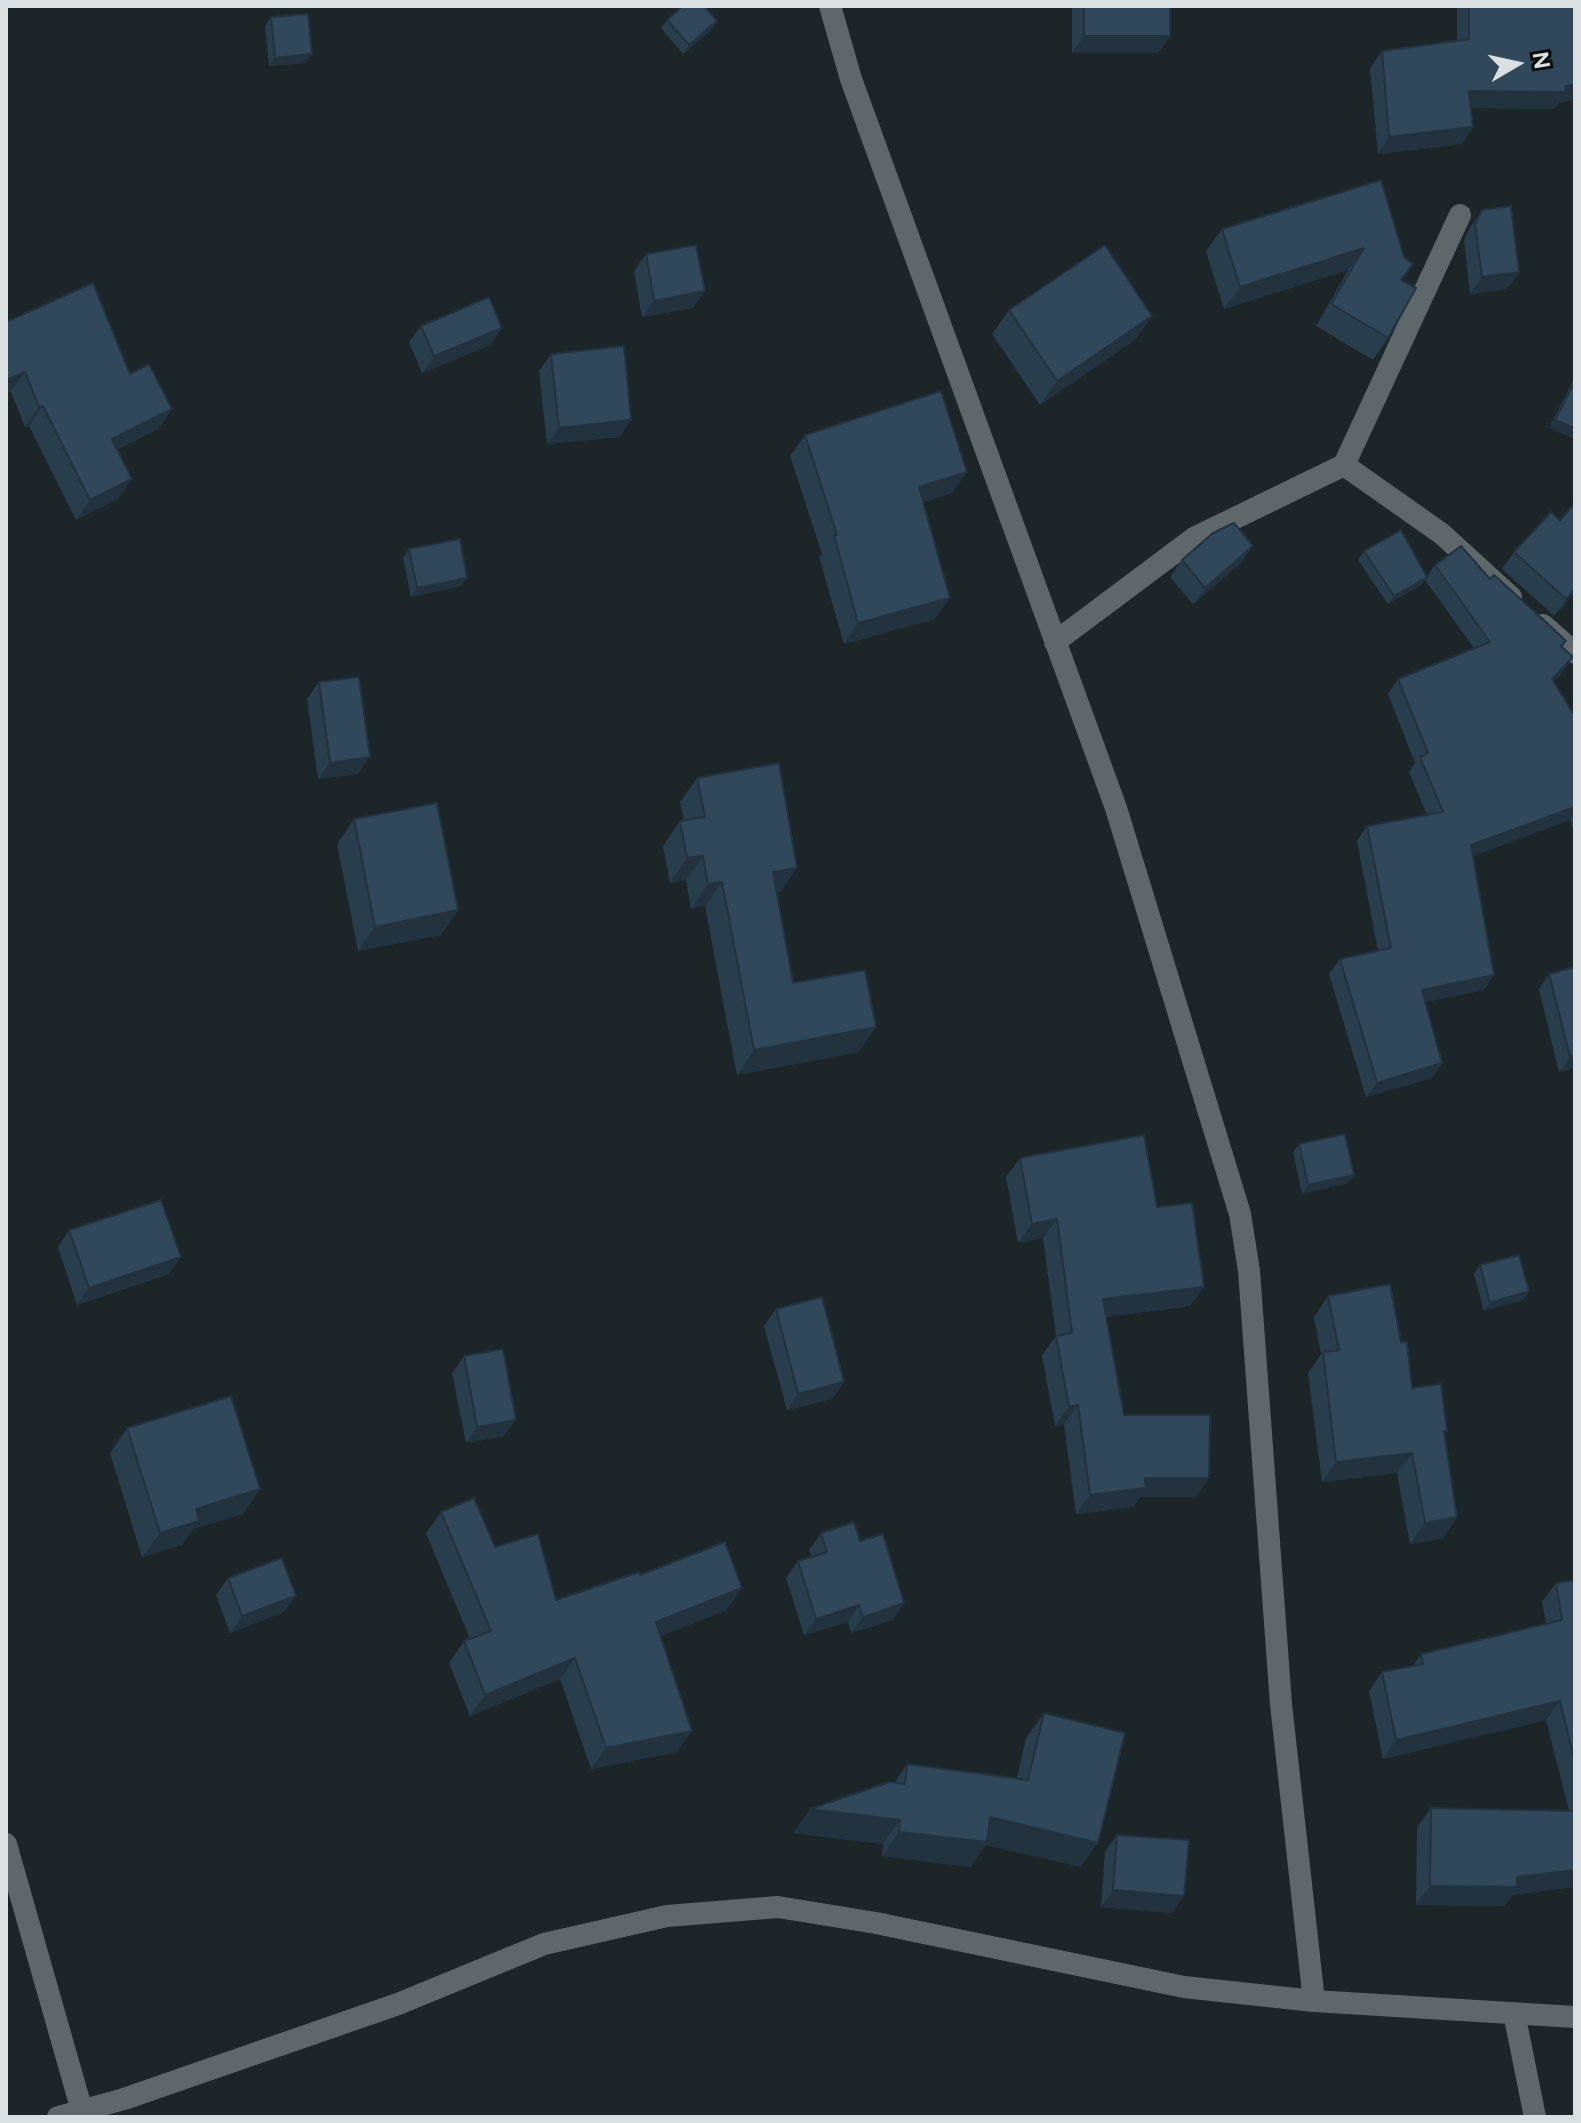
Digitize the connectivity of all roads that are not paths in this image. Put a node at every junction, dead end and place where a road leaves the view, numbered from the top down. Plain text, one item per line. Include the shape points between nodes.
1 (830, 6) edge
2 (1460, 215) dead end
3 (1344, 465) junction
4 (1055, 642) junction
5 (1575, 653) edge
6 (6, 1844) edge
7 (1314, 2001) junction
8 (1514, 2013) junction
9 (1575, 2017) edge
10 (82, 2111) junction
11 (58, 2117) edge
12 (1535, 2117) edge

1 - 4 street via 851,79
2 - 3 street
3 - 4 street via 1194,538
3 - 5 street via 1442,534
4 - 7 street via 1136,865 1240,1214 1249,1271 1281,1704
6 - 10 street
7 - 8 street
7 - 10 street via 1184,1987 778,1907 667,1916 544,1944 398,2004
8 - 9 street
8 - 12 street
10 - 11 street

